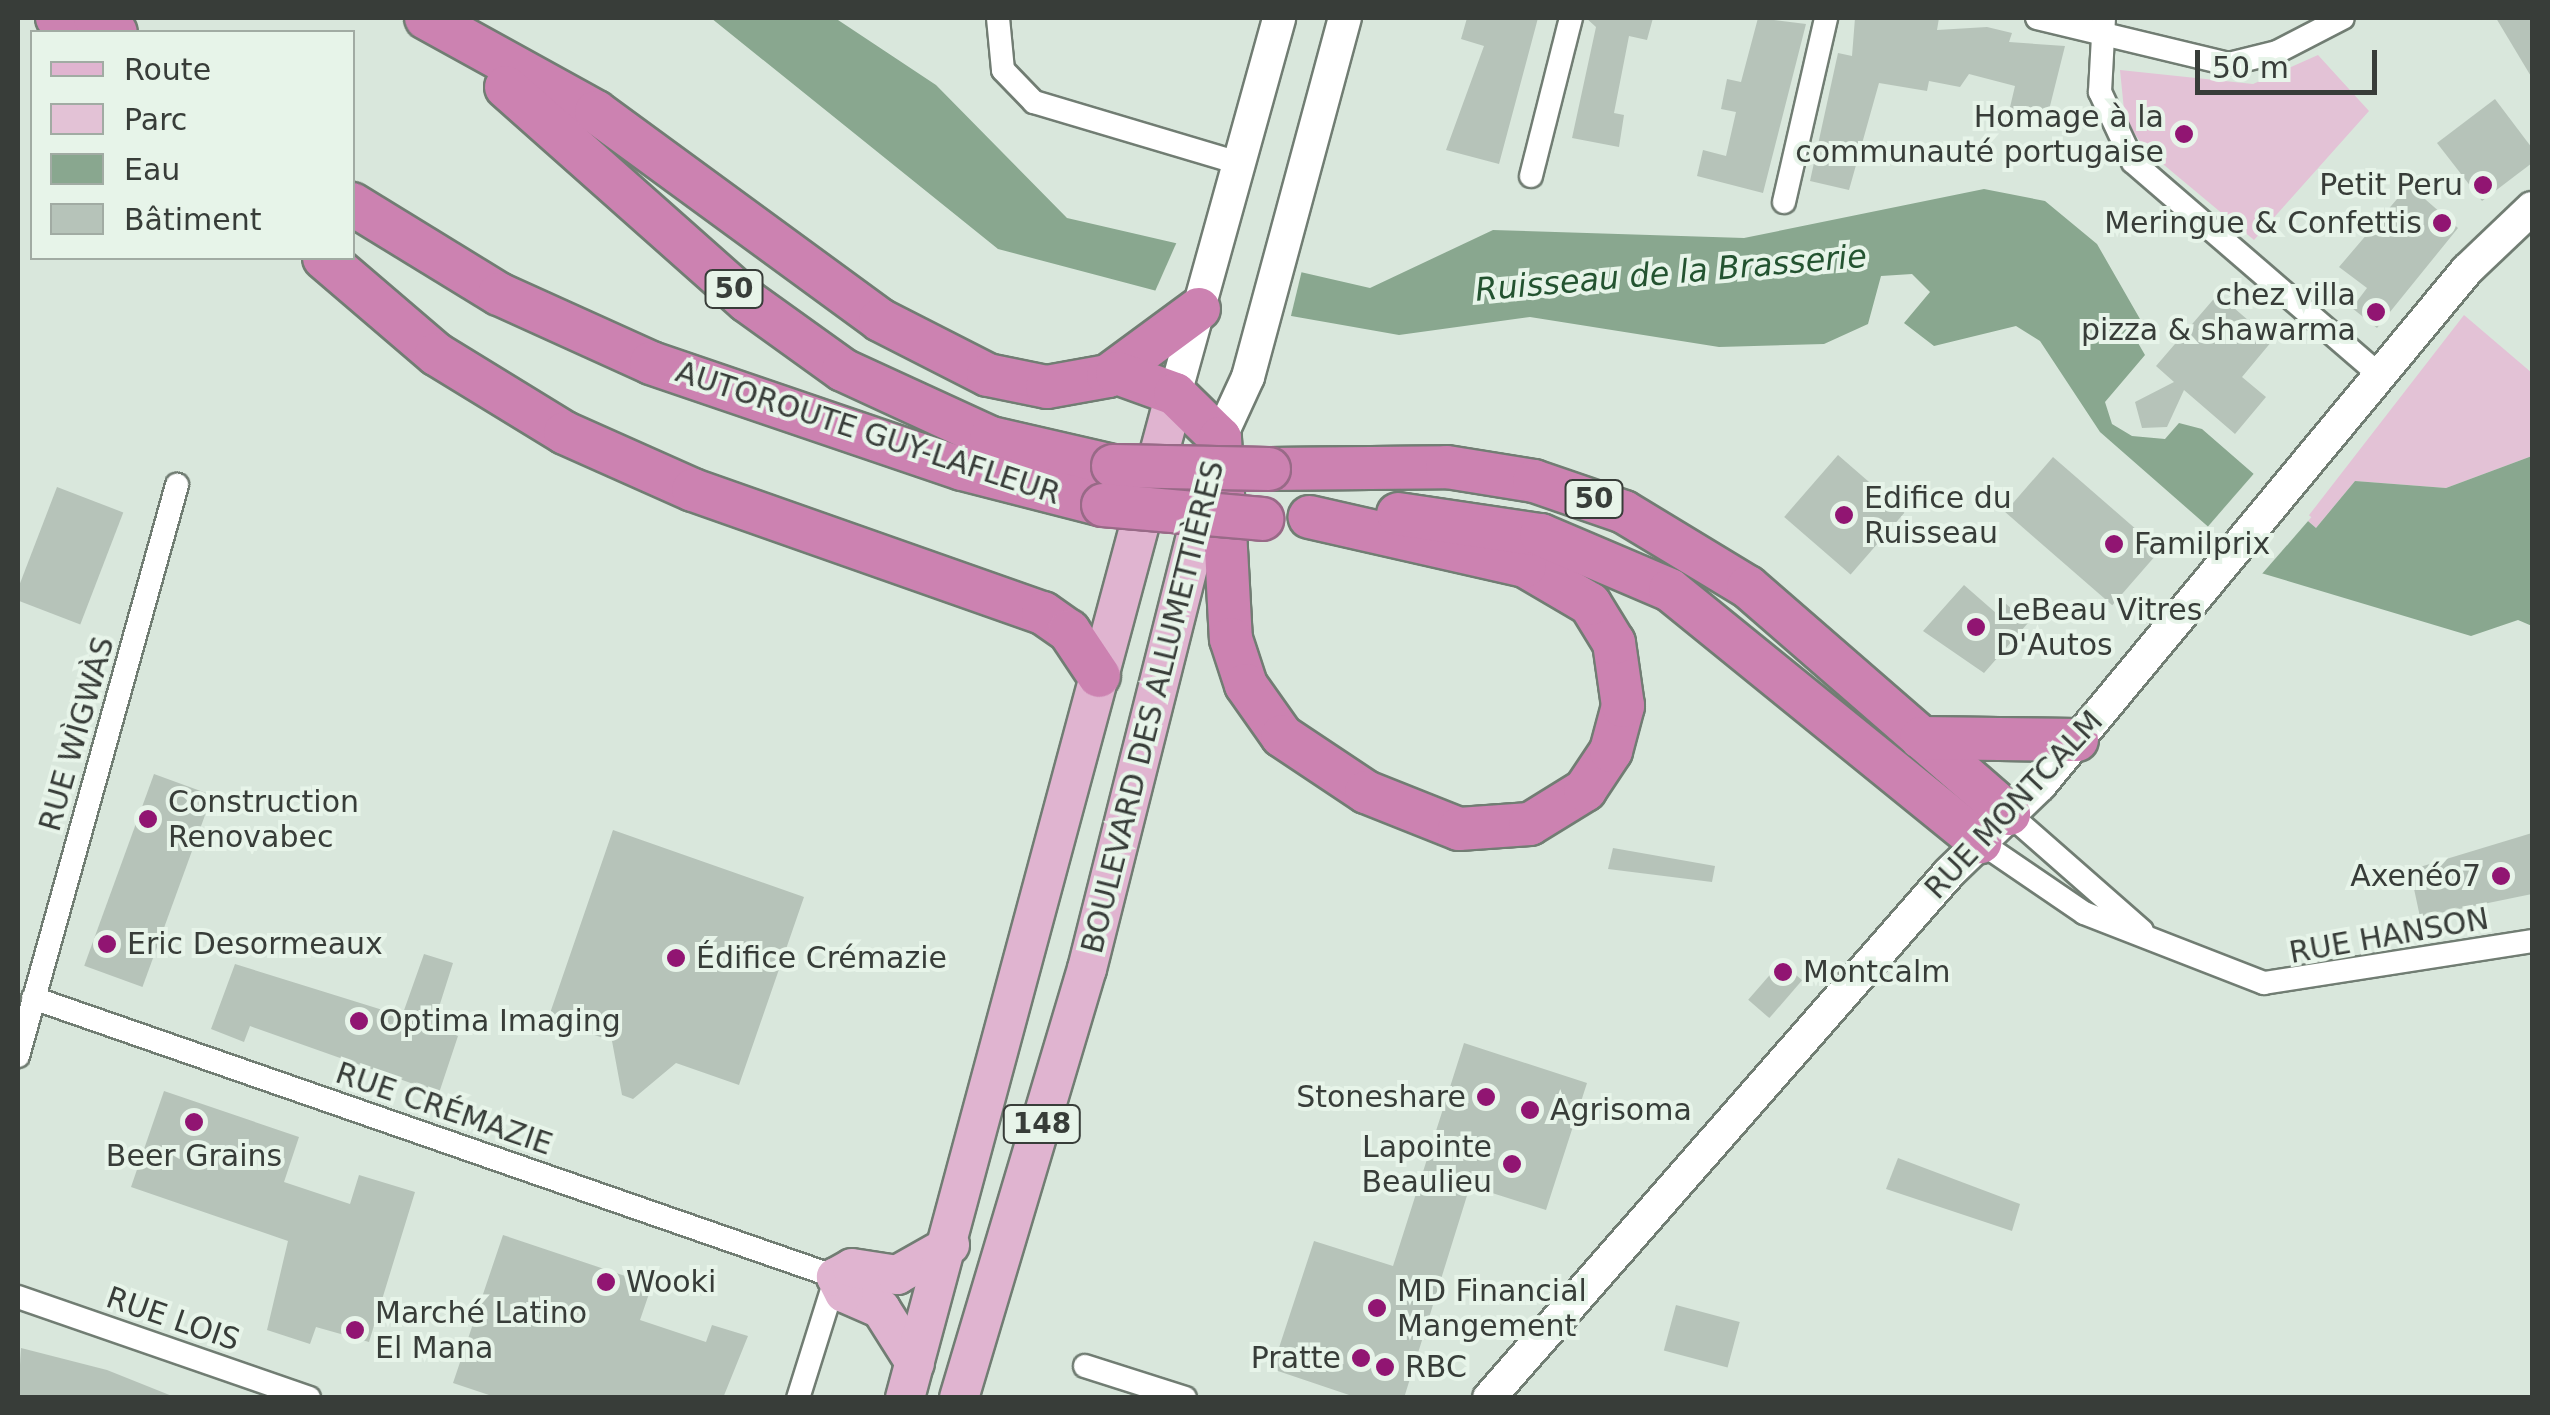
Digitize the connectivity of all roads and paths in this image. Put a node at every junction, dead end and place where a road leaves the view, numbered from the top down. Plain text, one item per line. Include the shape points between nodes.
1 (408, 18) edge
2 (426, 18) edge
3 (998, 18) edge
4 (1279, 18) edge
5 (1345, 18) edge
6 (1572, 18) edge
7 (1826, 18) edge
8 (2037, 18) edge
9 (2343, 18) edge
10 (2102, 26) edge
11 (1238, 163) junction
12 (1531, 176) dead end
13 (1784, 202) dead end
14 (355, 206) edge
15 (2532, 208) edge
16 (326, 260) edge
17 (1189, 321) junction
18 (1117, 373) junction
19 (2380, 375) junction
20 (1175, 394) junction
21 (1220, 438) junction
22 (177, 485) dead end
23 (1108, 486) junction
24 (1309, 517) junction
25 (1098, 676) junction
26 (1921, 738) junction
27 (2077, 740) junction
28 (1994, 828) junction
29 (2145, 934) junction
30 (2532, 941) edge
31 (33, 998) junction
32 (18, 1056) edge
33 (950, 1245) junction
34 (836, 1277) junction
35 (18, 1297) edge
36 (1085, 1366) dead end
37 (910, 1380) edge
38 (309, 1398) edge
39 (798, 1398) edge
40 (959, 1398) edge
41 (1185, 1398) edge
42 (1490, 1398) edge

1 - 23 highway, AUTOROUTE GUY-LAFLEUR / 50 via 567,134 815,353 947,422
2 - 18 highway via 596,112 923,346 1019,384
3 - 11 street via 1002,70 1034,102
4 - 11 main road, BOULEVARD DES ALLUMETTIÈRES
5 - 21 main road, BOULEVARD DES ALLUMETTIÈRES via 1257,346
6 - 12 street
7 - 13 street
8 - 10 street
9 - 10 street via 2243,63
10 - 19 street via 2104,109 2143,174
11 - 17 main road, BOULEVARD DES ALLUMETTIÈRES
14 - 23 highway, AUTOROUTE GUY-LAFLEUR / 50 via 500,294 638,358 930,459
15 - 19 main road, RUE MONTCALM
16 - 25 highway via 446,361 565,434 693,490 1043,613 1070,631
17 - 18 highway
17 - 20 main road, BOULEVARD DES ALLUMETTIÈRES
18 - 20 highway
19 - 27 main road, RUE MONTCALM
20 - 21 highway
20 - 25 main road, BOULEVARD DES ALLUMETTIÈRES
21 - 24 highway via 1231,639 1246,685 1282,736 1366,792 1459,829 1530,824 1585,790 1611,751 1623,706 1614,642 1590,604 1525,566
21 - 40 main road, BOULEVARD DES ALLUMETTIÈRES / 148 via 1092,950
22 - 31 street, RUE WÌGWÀS
23 - 24 highway, AUTOROUTE GUY-LAFLEUR / 50, bridge via 1262,519
23 - 26 highway, AUTOROUTE GUY-LAFLEUR / 50, bridge via 1270,469 1447,466 1603,503 1737,579
24 - 28 highway, AUTOROUTE GUY-LAFLEUR / 50 via 1473,520 1619,563 1713,620
25 - 33 main road, BOULEVARD DES ALLUMETTIÈRES / 148
26 - 27 highway
26 - 28 highway, AUTOROUTE GUY-LAFLEUR / 50
27 - 28 main road, RUE MONTCALM
28 - 29 street, RUE HANSON
28 - 29 street, RUE HANSON via 2084,913
28 - 42 main road, RUE MONTCALM
29 - 30 street, RUE HANSON via 2232,974 2286,986
31 - 32 street, RUE WÌGWÀS
31 - 34 street, RUE CRÉMAZIE
33 - 34 main road via 897,1276 852,1268
33 - 37 main road, BOULEVARD DES ALLUMETTIÈRES / 148
34 - 37 main road via 844,1292 881,1309
34 - 39 street
35 - 38 street, RUE LOIS
36 - 41 street

